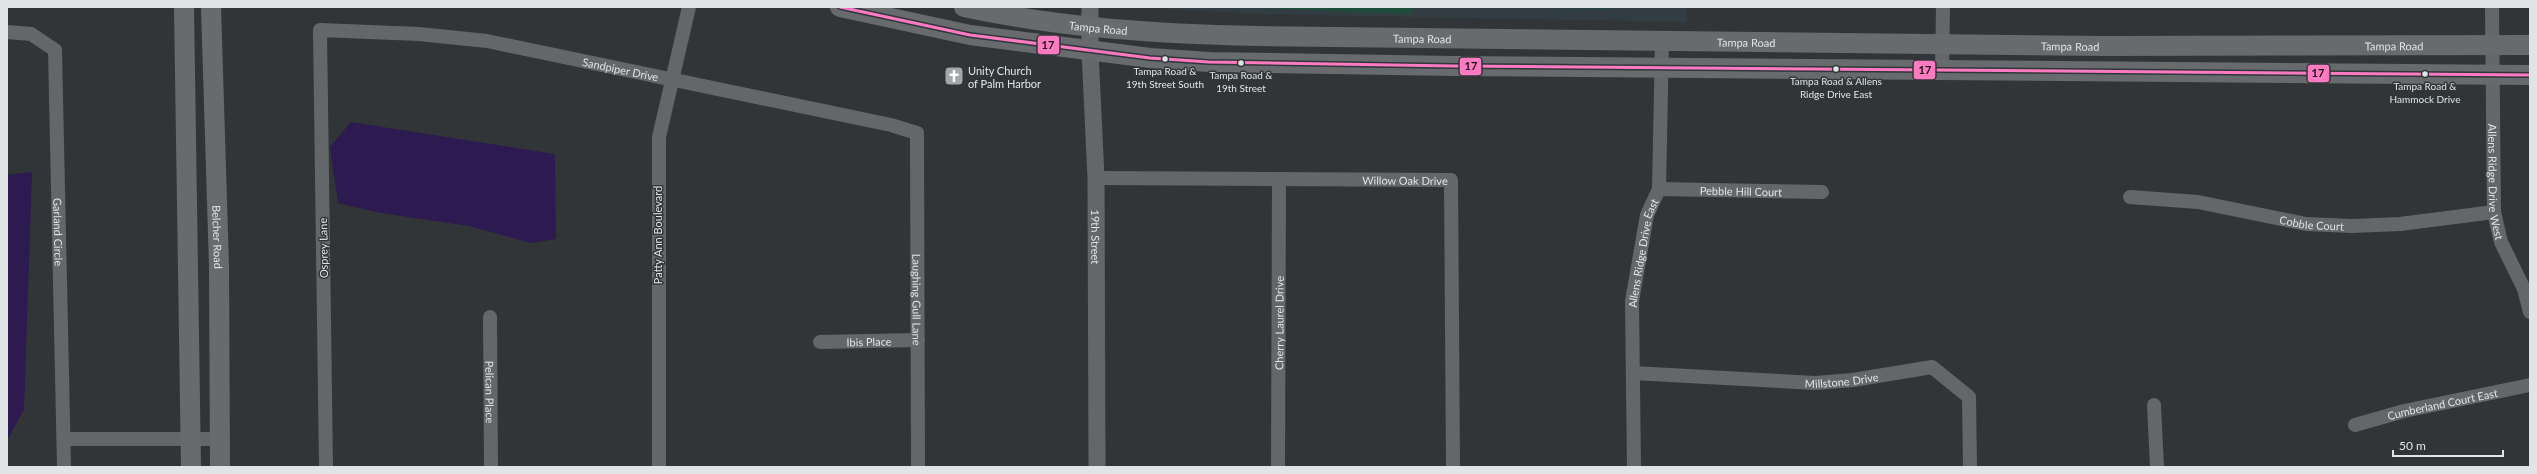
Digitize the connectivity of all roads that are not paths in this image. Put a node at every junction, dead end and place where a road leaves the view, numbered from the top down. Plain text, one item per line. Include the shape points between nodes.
1 (184, 7) edge
2 (211, 7) edge
3 (689, 7) edge
4 (840, 7) edge
5 (964, 7) edge
6 (1944, 7) edge
7 (2492, 7) edge
8 (1090, 16) edge
9 (320, 30) joint
10 (7, 32) edge
11 (1454, 40) junction
12 (1662, 41) junction
13 (1943, 44) junction
14 (2492, 45) junction
15 (2530, 46) edge
16 (1090, 51) junction
17 (1454, 66) junction
18 (1661, 68) junction
19 (1942, 70) junction
20 (2494, 74) junction
21 (2530, 75) edge
22 (671, 80) junction
23 (917, 133) joint
24 (1096, 178) junction
25 (1279, 179) junction
26 (1660, 189) junction
27 (1822, 192) dead end
28 (2130, 196) dead end
29 (2494, 212) junction
30 (2530, 312) edge
31 (490, 317) dead end
32 (918, 340) junction
33 (820, 342) dead end
34 (1633, 373) junction
35 (2530, 385) edge
36 (2154, 405) dead end
37 (2355, 425) dead end
38 (64, 439) junction
39 (191, 440) junction
40 (220, 440) junction
41 (64, 467) edge
42 (191, 467) edge
43 (220, 467) edge
44 (326, 467) edge
45 (491, 467) edge
46 (659, 467) edge
47 (918, 467) edge
48 (1097, 467) edge
49 (1278, 467) edge
50 (1453, 467) edge
51 (1634, 467) edge
52 (1970, 467) edge
53 (2156, 467) edge

1 - 39 main road
2 - 40 main road, Belcher Road via 219,266
3 - 22 street, Patty Ann Boulevard
4 - 16 main road via 970,35
5 - 8 main road, Tampa Road
6 - 13 street
7 - 14 street, Allens Ridge Drive West
8 - 11 main road, Tampa Road via 1209,35
8 - 16 street, 19th Street
9 - 22 street, Sandpiper Drive via 419,34 487,41
9 - 44 street, Osprey Lane
10 - 38 street, Garland Circle via 31,34 55,50
11 - 12 main road, Tampa Road
11 - 17 main road
12 - 13 main road, Tampa Road
12 - 18 street, Allens Ridge Drive East
13 - 14 main road, Tampa Road
13 - 19 street
14 - 15 main road, Tampa Road
14 - 20 street, Allens Ridge Drive West
16 - 17 main road via 1209,62
16 - 24 street, 19th Street
17 - 18 main road
18 - 19 main road
18 - 26 street, Allens Ridge Drive East
19 - 20 main road
20 - 21 main road
20 - 29 street, Allens Ridge Drive West
22 - 23 street, Sandpiper Drive
22 - 46 street, Patty Ann Boulevard via 659,137 657,174
23 - 32 street, Laughing Gull Lane
24 - 25 street, Willow Oak Drive
24 - 48 street, 19th Street
25 - 49 street, Cherry Laurel Drive
25 - 50 street, Willow Oak Drive via 1451,180
26 - 27 street, Pebble Hill Court
26 - 34 street, Allens Ridge Drive East via 1646,215 1633,294
28 - 29 street, Cobble Court via 2198,202 2306,224 2400,224
29 - 30 street, Allens Ridge Drive West via 2501,242 2524,289
31 - 45 street, Pelican Place
32 - 33 street, Ibis Place
32 - 47 street, Laughing Gull Lane
34 - 51 street, Allens Ridge Drive East
34 - 52 street, Millstone Drive via 1815,383 1853,380 1932,367 1969,397
35 - 37 street, Cumberland Court East via 2404,411
36 - 53 street
38 - 39 street
38 - 41 street, Garland Circle
39 - 40 street
39 - 42 main road
40 - 43 main road, Belcher Road

